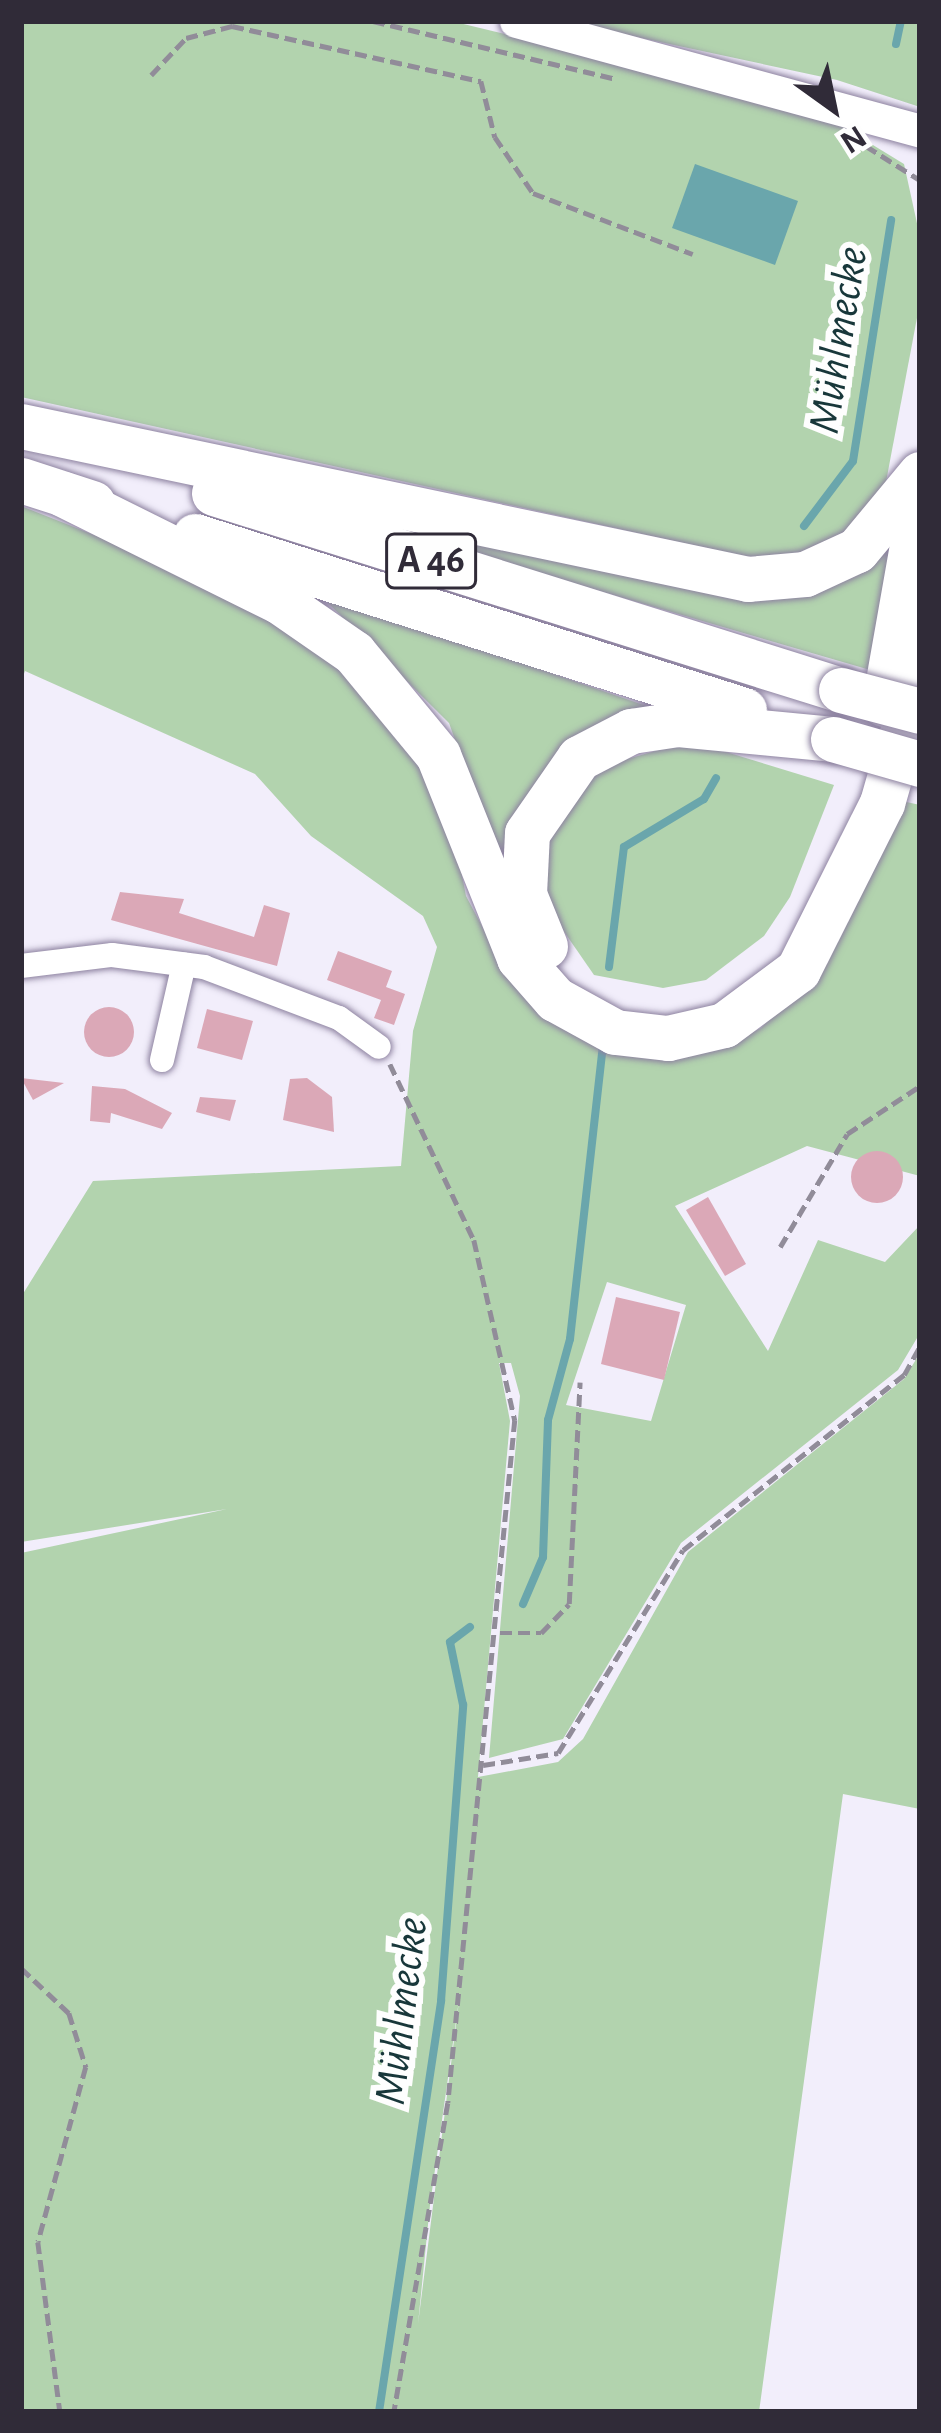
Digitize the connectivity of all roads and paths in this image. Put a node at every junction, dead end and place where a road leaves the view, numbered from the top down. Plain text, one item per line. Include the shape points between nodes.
1 (373, 21) edge
2 (516, 21) edge
3 (152, 75) dead end
4 (620, 80) dead end
5 (920, 130) edge
6 (853, 140) dead end
7 (920, 180) edge
8 (693, 254) dead end
9 (21, 430) edge
10 (920, 474) edge
11 (42, 487) edge
12 (920, 500) edge
13 (920, 670) edge
14 (920, 711) edge
15 (833, 739) junction
16 (920, 764) edge
17 (184, 964) junction
18 (21, 966) edge
19 (379, 1047) joint
20 (162, 1060) dead end
21 (920, 1086) edge
22 (779, 1247) dead end
23 (920, 1346) edge
24 (21, 1360) edge
25 (580, 1382) dead end
26 (21, 1417) edge
27 (498, 1634) junction
28 (482, 1765) junction
29 (21, 1968) edge
30 (60, 2412) edge
31 (394, 2412) edge

1 - 4 path
2 - 5 main road
3 - 8 path via 186,38 232,26 481,81 495,137 533,193
6 - 7 path
9 - 10 highway via 748,579 805,574 857,550
9 - 14 highway, A 46, bridge
11 - 13 highway via 279,601 355,653 438,754 520,958 555,999 615,1032 668,1038 724,1025 798,970 882,803
11 - 15 highway, A 46
12 - 15 highway via 876,736 835,850 774,957 714,1001 650,1010 591,992 544,945 524,894 527,833 579,758 631,730 677,724
15 - 16 highway, A 46, bridge
17 - 18 street via 112,955
17 - 19 street via 264,984
17 - 20 street
19 - 27 path via 464,1213 509,1371
21 - 22 path via 847,1134
23 - 28 path via 904,1375 683,1550 558,1753
24 - 26 path
25 - 27 path via 569,1604 541,1634
27 - 28 path
28 - 31 path via 448,2103
29 - 30 path via 69,2013 86,2067 38,2242

